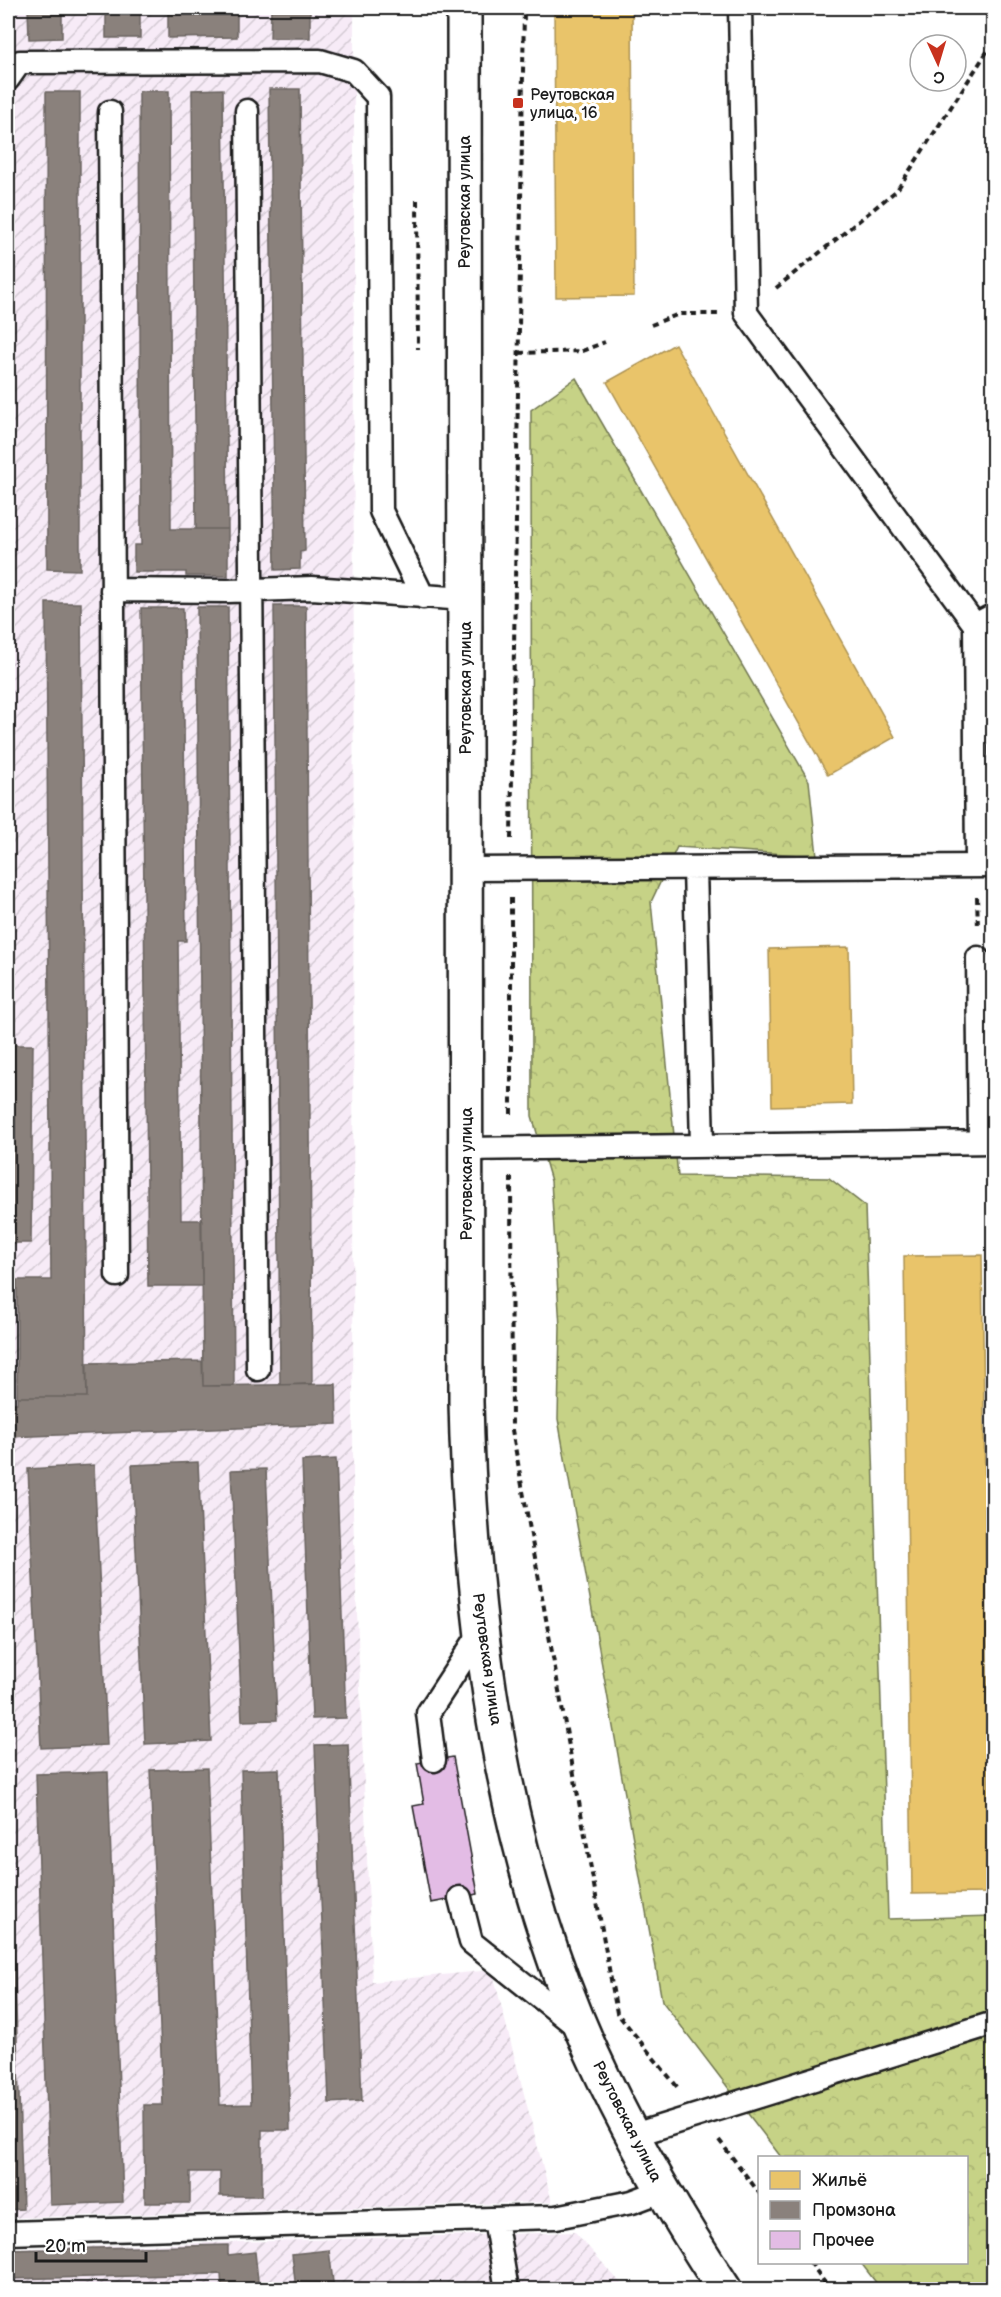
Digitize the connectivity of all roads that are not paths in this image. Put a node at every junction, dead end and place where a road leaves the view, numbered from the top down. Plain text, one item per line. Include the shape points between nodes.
1 (464, 8) edge
2 (740, 8) edge
3 (8, 79) edge
4 (247, 111) dead end
5 (110, 112) dead end
6 (253, 590) junction
7 (112, 591) junction
8 (423, 597) junction
9 (465, 599) junction
10 (984, 620) edge
11 (985, 866) edge
12 (695, 868) junction
13 (465, 869) junction
14 (978, 958) road end
15 (987, 1142) edge
16 (702, 1145) junction
17 (466, 1149) junction
18 (117, 1275) dead end
19 (258, 1369) dead end
20 (483, 1629) junction
21 (434, 1760) dead end
22 (460, 1898) dead end
23 (993, 2023) edge
24 (584, 2033) junction
25 (634, 2135) junction
26 (664, 2190) junction
27 (495, 2219) junction
28 (8, 2233) edge
29 (507, 2289) edge
30 (725, 2289) edge

1 - 9 street, Реутовская улица
2 - 10 lane via 746,313
3 - 8 lane via 20,62 320,61 354,71 378,97 381,511
4 - 6 lane
5 - 7 lane
6 - 7 lane
6 - 8 lane via 312,588
6 - 19 lane
7 - 18 lane
8 - 9 lane
9 - 13 street, Реутовская улица
10 - 11 lane
11 - 12 lane
12 - 13 lane
12 - 16 lane
13 - 17 street, Реутовская улица
14 - 15 lane
15 - 16 lane
16 - 17 lane
17 - 20 street, Реутовская улица via 468,1471
20 - 21 lane via 428,1713
20 - 24 street, Реутовская улица via 502,1758 517,1827 554,1955
22 - 24 lane via 471,1942
23 - 25 lane
24 - 25 street, Реутовская улица
25 - 26 street, Реутовская улица
26 - 27 lane via 632,2202 556,2217
26 - 30 street, Реутовская улица
27 - 28 lane
27 - 29 lane

